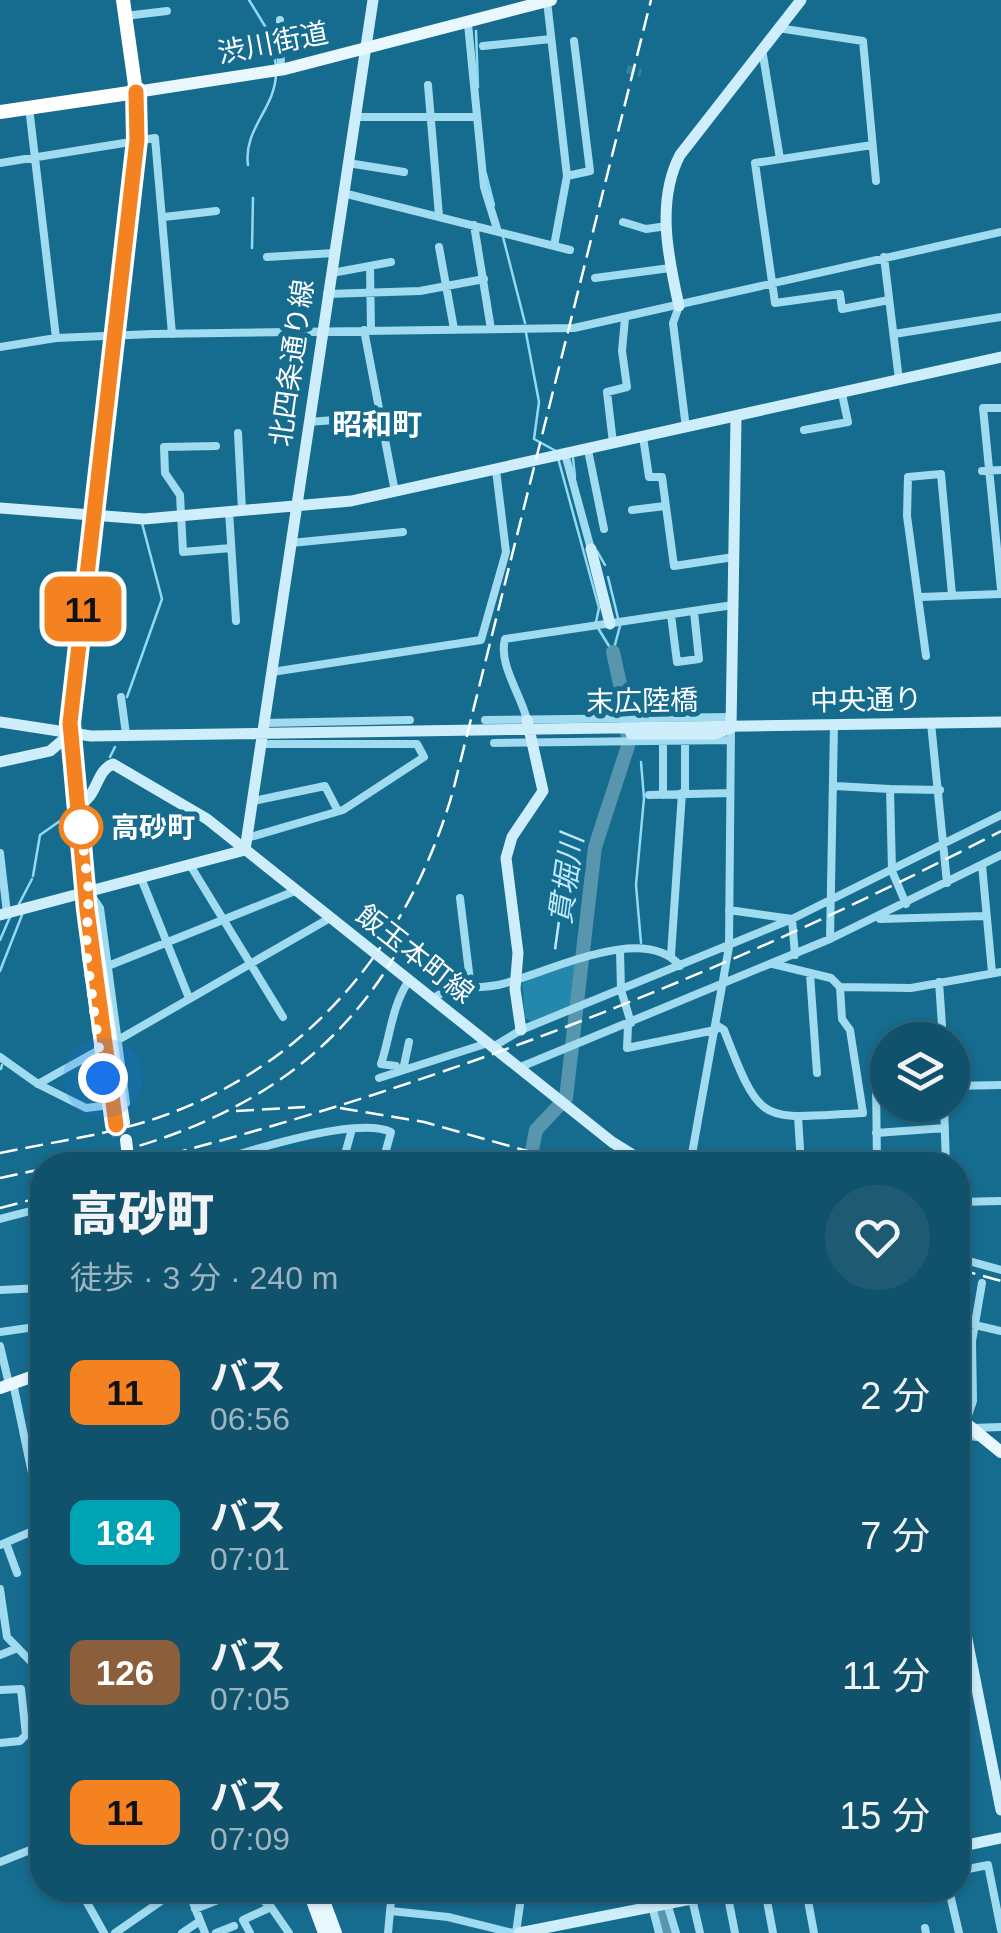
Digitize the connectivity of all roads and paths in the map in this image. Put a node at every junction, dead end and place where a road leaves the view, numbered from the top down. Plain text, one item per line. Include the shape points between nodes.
1 (123, 0) edge
2 (373, 0) edge
3 (549, 0) edge
4 (800, 0) edge
5 (167, 10) dead end
6 (126, 16) junction
7 (280, 20) dead end
8 (468, 24) junction
9 (778, 28) junction
10 (552, 39) junction
11 (574, 41) dead end
12 (483, 46) dead end
13 (762, 49) junction
14 (366, 50) junction
15 (277, 71) junction
16 (579, 84) junction
17 (428, 85) dead end
18 (556, 86) junction
19 (136, 92) junction
20 (29, 108) junction
21 (0, 112) edge
22 (475, 117) junction
23 (355, 118) junction
24 (431, 118) junction
25 (137, 140) junction
26 (872, 145) junction
27 (36, 156) junction
28 (780, 159) junction
29 (0, 163) edge
30 (348, 163) junction
31 (404, 172) dead end
32 (567, 176) junction
33 (876, 181) dead end
34 (344, 193) junction
35 (216, 211) dead end
36 (438, 216) junction
37 (164, 217) junction
38 (623, 222) dead end
39 (474, 225) junction
40 (667, 226) junction
41 (1001, 232) edge
42 (501, 233) junction
43 (554, 246) junction
44 (439, 247) dead end
45 (570, 250) dead end
46 (334, 254) junction
47 (884, 257) junction
48 (266, 258) dead end
49 (391, 262) dead end
50 (370, 266) junction
51 (670, 268) junction
52 (330, 274) junction
53 (595, 278) dead end
54 (484, 279) junction
55 (772, 283) junction
56 (446, 286) junction
57 (372, 292) junction
58 (327, 294) junction
59 (889, 300) junction
60 (678, 306) junction
61 (625, 318) junction
62 (1001, 318) edge
63 (454, 329) junction
64 (491, 329) junction
65 (323, 330) junction
66 (368, 330) junction
67 (172, 334) junction
68 (894, 334) junction
69 (115, 336) junction
70 (56, 338) junction
71 (0, 347) edge
72 (1001, 357) edge
73 (899, 380) junction
74 (842, 394) junction
75 (1001, 408) edge
76 (736, 418) junction
77 (309, 422) junction
78 (686, 428) junction
79 (384, 430) junction
80 (804, 430) dead end
81 (238, 434) dead end
82 (643, 437) junction
83 (613, 443) junction
84 (216, 446) dead end
85 (588, 450) junction
86 (560, 456) junction
87 (496, 470) junction
88 (1001, 470) edge
89 (985, 471) junction
90 (395, 492) junction
91 (296, 506) junction
92 (665, 506) junction
93 (0, 508) edge
94 (242, 510) junction
95 (632, 510) dead end
96 (228, 511) junction
97 (94, 513) junction
98 (181, 515) junction
99 (604, 530) dead end
100 (403, 532) dead end
101 (291, 543) junction
102 (231, 548) junction
103 (591, 549) joint
104 (734, 556) junction
105 (1001, 592) edge
106 (952, 595) junction
107 (920, 597) junction
108 (733, 605) junction
109 (694, 612) junction
110 (671, 614) junction
111 (236, 621) dead end
112 (610, 624) junction
113 (926, 656) dead end
114 (272, 672) junction
115 (121, 698) dead end
116 (410, 720) dead end
117 (486, 720) dead end
118 (527, 720) junction
119 (0, 722) edge
120 (1001, 722) edge
121 (930, 724) junction
122 (834, 726) junction
123 (731, 729) junction
124 (631, 730) junction
125 (339, 733) junction
126 (126, 734) junction
127 (263, 734) junction
128 (70, 735) junction
129 (685, 740) junction
130 (663, 741) junction
131 (533, 743) junction
132 (494, 744) dead end
133 (0, 762) edge
134 (835, 786) junction
135 (890, 789) junction
136 (940, 790) junction
137 (683, 792) junction
138 (730, 793) junction
139 (649, 795) dead end
140 (663, 795) junction
141 (254, 801) junction
142 (78, 805) junction
143 (338, 811) junction
144 (1001, 815) edge
145 (246, 844) junction
146 (942, 846) junction
147 (0, 852) edge
148 (1001, 855) edge
149 (190, 865) junction
150 (982, 865) junction
151 (892, 871) junction
152 (141, 878) junction
153 (947, 883) junction
154 (295, 891) junction
155 (89, 892) junction
156 (460, 898) dead end
157 (830, 901) junction
158 (906, 904) junction
159 (729, 910) junction
160 (4, 914) edge
161 (986, 916) junction
162 (330, 918) junction
163 (792, 919) junction
164 (874, 919) junction
165 (222, 920) junction
166 (96, 925) junction
167 (830, 939) junction
168 (166, 942) junction
169 (729, 946) junction
170 (620, 952) junction
171 (795, 954) junction
172 (671, 955) junction
173 (250, 963) junction
174 (773, 964) junction
175 (108, 966) junction
176 (680, 966) junction
177 (998, 973) edge
178 (810, 974) junction
179 (515, 980) junction
180 (408, 982) junction
181 (939, 982) junction
182 (725, 985) junction
183 (471, 988) junction
184 (840, 988) junction
185 (622, 990) junction
186 (189, 998) junction
187 (432, 1000) junction
188 (282, 1017) dead end
189 (942, 1022) edge
190 (630, 1024) junction
191 (716, 1027) junction
192 (521, 1030) junction
193 (118, 1040) junction
194 (409, 1042) dead end
195 (490, 1045) junction
196 (99, 1050) junction
197 (0, 1057) edge
198 (518, 1068) junction
199 (400, 1071) junction
200 (817, 1073) dead end
201 (379, 1078) dead end
202 (38, 1084) junction
203 (1001, 1085) edge
204 (970, 1086) edge
205 (108, 1106) junction
206 (864, 1112) junction
207 (870, 1112) edge
208 (798, 1116) junction
209 (876, 1122) edge
210 (945, 1122) edge
211 (120, 1124) tunnel mouth
212 (352, 1128) junction
213 (945, 1128) junction
214 (876, 1133) junction
215 (247, 1152) edge
216 (346, 1152) edge
217 (386, 1152) edge
218 (631, 1152) edge
219 (692, 1152) edge
220 (800, 1152) edge
221 (877, 1152) edge
222 (946, 1152) edge
223 (1001, 1201) edge
224 (970, 1202) edge
225 (30, 1211) edge
226 (0, 1219) edge
227 (970, 1261) edge
228 (1001, 1270) edge
229 (982, 1283) dead end
230 (30, 1289) edge
231 (0, 1290) edge
232 (970, 1323) edge
233 (974, 1324) junction
234 (30, 1328) edge
235 (1001, 1331) edge
236 (0, 1332) edge
237 (0, 1346) edge
238 (7, 1385) edge
239 (970, 1414) edge
240 (1001, 1427) edge
241 (970, 1428) edge
242 (970, 1430) edge
243 (1001, 1452) edge
244 (30, 1476) edge
245 (30, 1530) edge
246 (3, 1544) edge
247 (17, 1573) dead end
248 (0, 1589) edge
249 (15, 1649) junction
250 (970, 1649) edge
251 (0, 1656) edge
252 (30, 1663) edge
253 (0, 1690) edge
254 (0, 1743) edge
255 (995, 1745) edge
256 (998, 1779) edge
257 (1001, 1810) edge
258 (1001, 1838) edge
259 (970, 1844) edge
260 (30, 1851) edge
261 (0, 1862) edge
262 (970, 1869) edge
263 (87, 1902) edge
264 (160, 1902) edge
265 (192, 1902) edge
266 (212, 1902) edge
267 (265, 1902) edge
268 (312, 1902) edge
269 (324, 1902) edge
270 (391, 1902) edge
271 (520, 1902) edge
272 (660, 1902) edge
273 (673, 1902) edge
274 (693, 1902) edge
275 (729, 1902) edge
276 (768, 1902) edge
277 (808, 1902) edge
278 (953, 1902) edge
279 (659, 1905) junction
280 (271, 1907) junction
281 (195, 1909) junction
282 (391, 1911) junction
283 (200, 1921) junction
284 (234, 1926) dead end
285 (565, 1929) edge
286 (1001, 1930) edge
287 (104, 1933) edge
288 (115, 1933) edge
289 (182, 1933) edge
290 (205, 1933) edge
291 (216, 1933) edge
292 (250, 1933) edge
293 (289, 1933) edge
294 (324, 1933) edge
295 (336, 1933) edge
296 (388, 1933) edge
297 (516, 1933) edge
298 (659, 1933) edge
299 (676, 1933) edge
300 (700, 1933) edge
301 (735, 1933) edge
302 (774, 1933) edge
303 (814, 1933) edge
304 (959, 1933) edge

1 - 6 highway
2 - 14 street, 北四条通り線
3 - 8 main road, 渋川街道
3 - 10 street
4 - 9 street
5 - 6 street
6 - 19 highway
7 - 15 street
8 - 14 main road, 渋川街道
8 - 22 street
9 - 13 street
9 - 26 street via 864,42
10 - 12 street
10 - 18 street
11 - 16 street
13 - 28 street
13 - 40 street via 680,155 669,178
14 - 15 main road, 渋川街道
14 - 23 street, 北四条通り線
15 - 19 main road, 渋川街道
16 - 18 street
16 - 32 street via 590,171
17 - 24 street
18 - 32 street
19 - 20 highway, 渋川街道
19 - 25 main road
20 - 21 highway, 渋川街道
20 - 27 street
22 - 24 street
22 - 42 street via 484,187
23 - 24 street
23 - 30 street, 北四条通り線
24 - 36 street
25 - 27 street
25 - 37 street via 154,138
25 - 69 main road
26 - 28 street
26 - 33 street
27 - 29 street
27 - 70 street
28 - 55 street via 755,163
30 - 31 street
30 - 34 street, 北四条通り線
32 - 43 street
34 - 36 street
34 - 46 street, 北四条通り線
35 - 37 street
36 - 39 street
37 - 67 street
38 - 40 street
39 - 42 street
39 - 54 street
40 - 51 street
41 - 47 street
42 - 43 street
43 - 45 street
44 - 56 street
46 - 48 street
46 - 52 street, 北四条通り線
47 - 55 street
47 - 59 street
49 - 50 street
50 - 52 street
50 - 57 street
51 - 53 street
51 - 60 street
52 - 58 street, 北四条通り線
54 - 56 street
54 - 64 street
55 - 59 street via 775,303 840,294 842,309
55 - 60 street
56 - 57 street
56 - 63 street
57 - 58 street
57 - 66 street
58 - 65 street, 北四条通り線
59 - 68 street
60 - 61 street
60 - 78 street via 673,323
61 - 64 street via 574,328
61 - 83 street via 627,388 607,392
62 - 68 street
63 - 64 street
63 - 66 street
65 - 66 street
65 - 67 street
65 - 77 street, 北四条通り線
66 - 79 street
67 - 69 street
68 - 73 street
69 - 70 street
69 - 97 main road
70 - 71 street
72 - 73 street
73 - 74 street
74 - 76 street
74 - 80 street via 848,422
75 - 89 street via 984,408
76 - 78 street
76 - 104 street
77 - 79 street via 348,420 350,436
77 - 91 street, 北四条通り線
78 - 82 street
79 - 90 street
81 - 94 street
82 - 83 street
82 - 92 street via 650,476 662,477
83 - 85 street
84 - 98 street via 164,447
85 - 86 street
85 - 99 street
86 - 87 street
86 - 103 street
87 - 90 street
87 - 114 street via 506,552 481,640
88 - 89 street
89 - 105 street
90 - 91 street
91 - 94 street
91 - 101 street, 北四条通り線
92 - 95 street
92 - 104 street via 674,566
93 - 97 street
94 - 96 street
96 - 98 street
96 - 102 street
97 - 98 street
97 - 128 main road
98 - 102 street via 182,552
100 - 101 street
101 - 114 street, 北四条通り線
102 - 111 street
103 - 112 street
104 - 108 street
105 - 106 street
106 - 107 street
106 - 107 street via 941,474 908,478
107 - 113 street
108 - 109 street
108 - 123 street
109 - 110 street
109 - 110 street via 699,659 677,662
110 - 112 street
112 - 118 street via 504,639 502,656
114 - 127 street, 北四条通り線
115 - 126 street
116 - 125 street
117 - 118 street
118 - 124 street
118 - 131 street
119 - 128 street
120 - 121 street, 中央通り
121 - 122 street, 中央通り
121 - 136 street
122 - 123 street, 中央通り
122 - 134 street
123 - 124 street, 末広陸橋
123 - 129 street
123 - 138 street
124 - 125 street, 末広陸橋
124 - 130 street
124 - 131 street
125 - 127 street, 末広陸橋
125 - 143 street via 417,744 424,757
126 - 127 street
126 - 128 street
127 - 141 street
128 - 133 street via 57,748
128 - 142 main road
129 - 130 street
129 - 137 street
130 - 140 street
131 - 132 street
131 - 179 street via 542,791 506,858
134 - 135 street
134 - 157 street
135 - 136 street
135 - 151 street
136 - 146 street
137 - 138 street
137 - 140 street
137 - 172 street
138 - 159 street
139 - 140 street
141 - 143 street via 326,786
141 - 145 street
142 - 145 street, 飯玉本町線 via 113,764
142 - 155 main road
143 - 145 street
144 - 146 street
145 - 149 street
145 - 154 street, 飯玉本町線
146 - 151 street
146 - 153 street
147 - 160 street
148 - 150 street
149 - 152 street
149 - 165 street
150 - 153 street
150 - 161 street
151 - 157 street
151 - 158 street
152 - 155 street
152 - 168 street
153 - 158 street
154 - 162 street, 飯玉本町線
154 - 165 street
155 - 160 street
155 - 166 main road
156 - 183 street
157 - 163 street
157 - 167 street
158 - 164 street
159 - 163 street
159 - 169 street
161 - 164 street
161 - 177 street
162 - 173 street
162 - 180 street, 飯玉本町線
163 - 169 street
163 - 171 street
164 - 167 street
165 - 168 street
165 - 173 street
166 - 175 street
166 - 196 street via 86,956
166 - 211 main road
167 - 171 street
168 - 175 street
168 - 186 street
169 - 176 street
169 - 182 street
170 - 172 street via 646,948
170 - 179 street via 581,957
170 - 185 street
171 - 174 street
172 - 176 street
173 - 186 street
173 - 188 street
174 - 178 street
174 - 182 street
175 - 193 street
176 - 185 street
177 - 181 street
178 - 184 street via 831,978
178 - 200 street
179 - 183 street
179 - 192 street
180 - 187 street, 飯玉本町線
180 - 199 street via 396,1000 381,1064
181 - 184 street
181 - 189 street
182 - 190 street
182 - 191 street
183 - 187 street
184 - 206 street
185 - 190 street
185 - 192 street
186 - 193 street
187 - 195 street, 飯玉本町線
190 - 191 street via 627,1048
190 - 198 street
191 - 208 street via 724,1030 758,1106 772,1116
191 - 219 street
192 - 195 street
193 - 205 street via 125,1104
194 - 199 street
195 - 198 street, 飯玉本町線
195 - 199 street
196 - 202 street
196 - 205 street
197 - 202 street
198 - 218 street, 飯玉本町線
199 - 201 street
202 - 205 street via 86,1108
203 - 204 street
206 - 207 street
206 - 208 street
208 - 220 street
209 - 214 street
210 - 213 street
212 - 215 street
212 - 216 street
212 - 217 street via 391,1132
213 - 214 street
213 - 222 street
214 - 221 street
223 - 224 street
225 - 226 street
227 - 228 street
229 - 233 street
230 - 231 street
232 - 233 street
233 - 235 street
233 - 239 street
234 - 236 street
237 - 238 street
238 - 244 street
240 - 241 street
242 - 243 main road
245 - 246 street
246 - 247 street
248 - 249 street via 4,1629
249 - 251 street
249 - 252 street
250 - 255 street
253 - 254 street via 21,1689 26,1735
255 - 256 street
256 - 257 street
258 - 259 street
260 - 261 street
262 - 286 street via 988,1865
263 - 287 street
264 - 288 street
265 - 281 street
266 - 281 street
267 - 280 street
268 - 294 main road
269 - 295 main road
270 - 282 street
271 - 297 street
272 - 279 street
273 - 279 street
274 - 300 street
275 - 301 street
276 - 302 street
277 - 303 street
278 - 304 street
279 - 285 street
279 - 298 street
279 - 299 street
280 - 292 street via 243,1920
280 - 293 street
281 - 283 street
282 - 296 street
282 - 297 street
283 - 289 street
283 - 290 street
284 - 291 street
285 - 297 street

